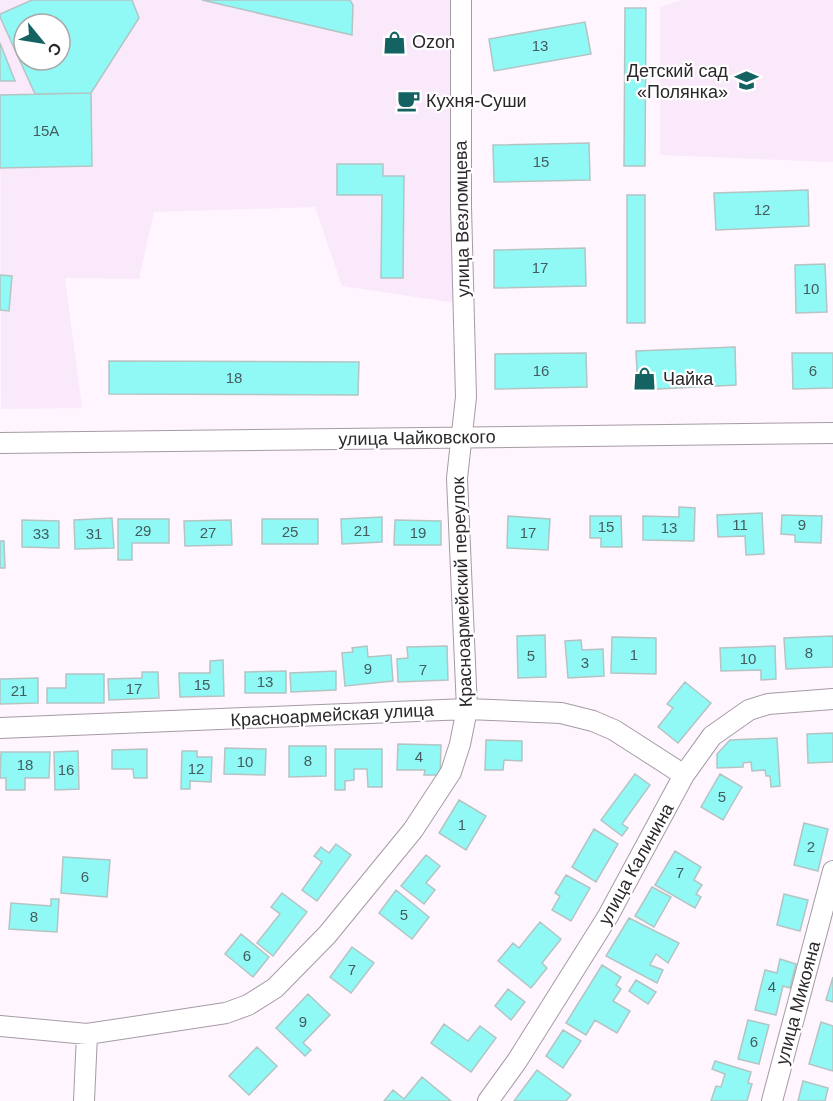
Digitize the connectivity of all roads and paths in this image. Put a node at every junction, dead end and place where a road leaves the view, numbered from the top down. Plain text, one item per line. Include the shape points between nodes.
1 (461, 0) edge
2 (833, 432) edge
3 (463, 438) junction
4 (0, 443) edge
5 (833, 699) edge
6 (467, 709) junction
7 (0, 728) edge
8 (684, 775) junction
9 (833, 871) edge
10 (0, 1026) edge
11 (87, 1034) junction
12 (84, 1101) edge
13 (488, 1101) edge
14 (772, 1101) edge

1 - 3 street, улица Везломцева via 466,397
2 - 3 street, улица Чайковского
3 - 4 street, улица Чайковского
3 - 6 street, Красноармейский переулок via 457,478
5 - 8 street, улица Калинина via 768,704 749,710 712,736
6 - 7 street, Красноармейская улица
6 - 8 street, Красноармейская улица via 561,712 593,721
6 - 11 street, Красноармейский переулок via 451,772 413,830 327,935 275,988 226,1013
8 - 13 street, улица Калинина via 608,916
9 - 14 street, улица Микояна
10 - 11 street, Красноармейский переулок
11 - 12 street

